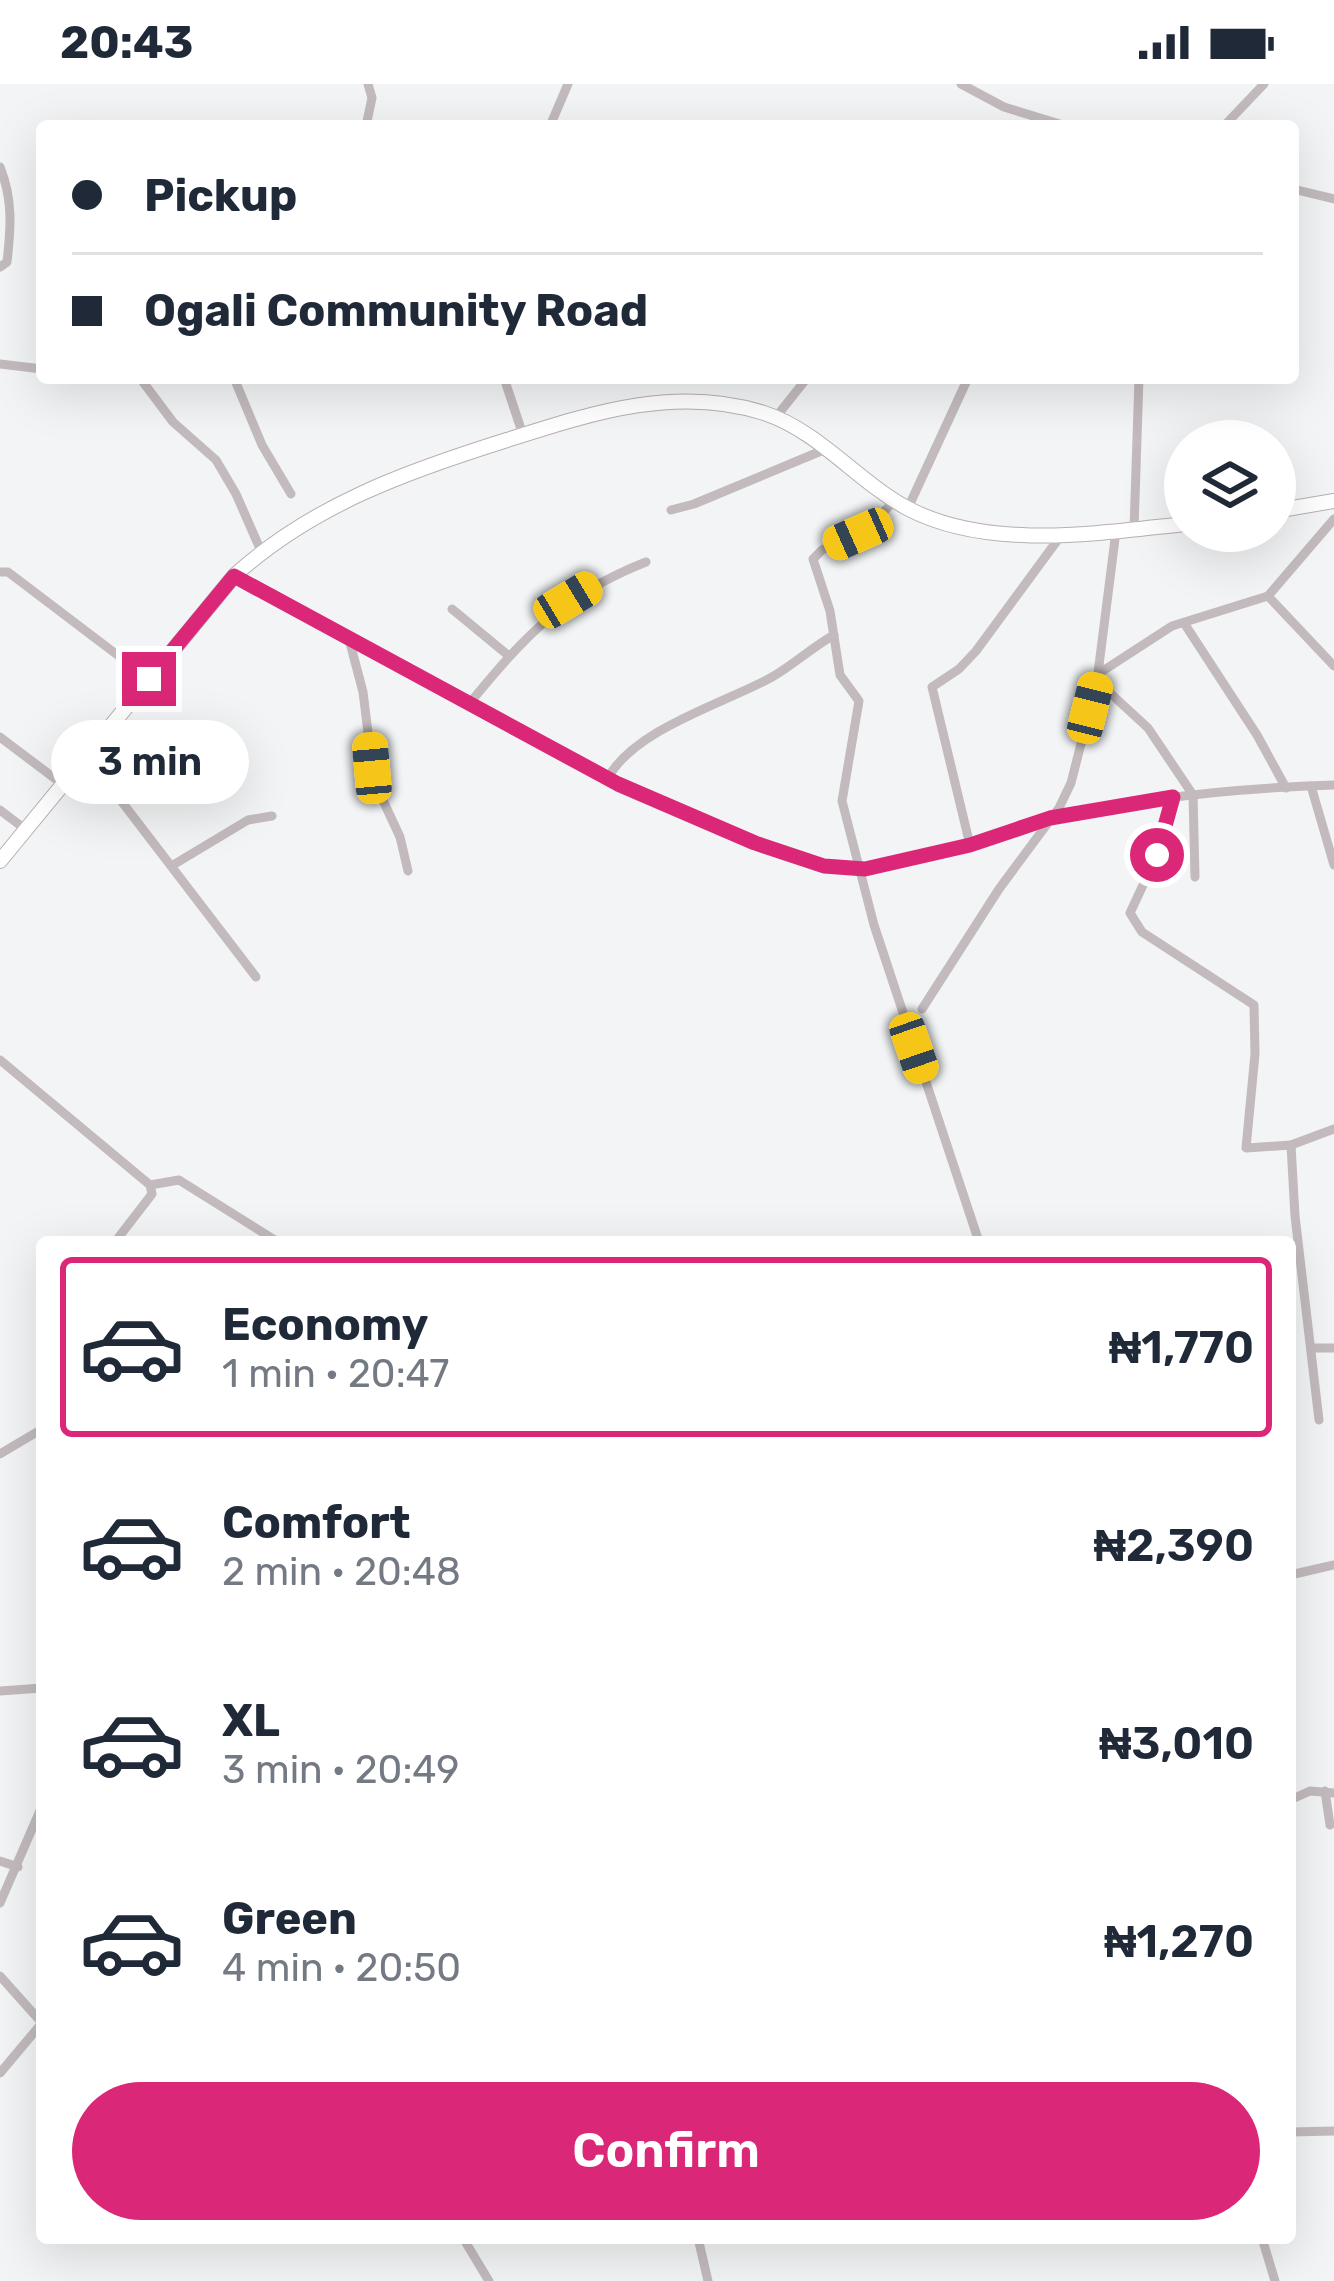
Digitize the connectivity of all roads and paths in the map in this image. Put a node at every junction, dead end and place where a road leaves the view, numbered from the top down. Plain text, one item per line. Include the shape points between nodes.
1 (368, 84) edge
2 (568, 84) edge
3 (961, 84) edge
4 (1264, 84) edge
5 (1026, 115) junction
6 (367, 120) edge
7 (553, 120) edge
8 (1022, 120) edge
9 (1044, 120) edge
10 (1230, 120) edge
11 (0, 167) edge
12 (1299, 190) edge
13 (1334, 199) edge
14 (0, 267) edge
15 (0, 364) edge
16 (36, 368) edge
17 (144, 384) edge
18 (236, 384) edge
19 (506, 384) edge
20 (802, 384) edge
21 (965, 384) edge
22 (1139, 384) edge
23 (776, 417) junction
24 (523, 434) junction
25 (826, 449) junction
26 (291, 494) dead end
27 (1334, 501) edge
28 (901, 504) junction
29 (1296, 507) edge
30 (671, 510) dead end
31 (1334, 518) edge
32 (1164, 526) edge
33 (1134, 530) junction
34 (1116, 531) junction
35 (1062, 533) junction
36 (261, 551) junction
37 (646, 562) dead end
38 (0, 572) edge
39 (234, 576) junction
40 (1268, 596) junction
41 (452, 609) dead end
42 (1184, 623) junction
43 (834, 635) junction
44 (349, 639) junction
45 (508, 656) junction
46 (1334, 666) edge
47 (1097, 677) junction
48 (149, 679) junction
49 (469, 704) junction
50 (0, 737) edge
51 (86, 754) junction
52 (608, 778) junction
53 (62, 784) junction
54 (1334, 785) edge
55 (1311, 786) junction
56 (1286, 788) junction
57 (1193, 795) junction
58 (1173, 797) junction
59 (0, 810) edge
60 (272, 816) dead end
61 (1050, 818) junction
62 (25, 830) junction
63 (970, 845) junction
64 (0, 861) edge
65 (173, 865) junction
66 (1334, 865) edge
67 (859, 870) junction
68 (408, 871) dead end
69 (1195, 877) dead end
70 (256, 977) dead end
71 (922, 1009) dead end
72 (0, 1060) edge
73 (1334, 1129) edge
74 (1291, 1145) junction
75 (150, 1185) junction
76 (120, 1236) edge
77 (268, 1236) edge
78 (977, 1236) edge
79 (1313, 1348) junction
80 (1334, 1348) edge
81 (1319, 1420) dead end
82 (36, 1433) edge
83 (0, 1454) edge
84 (1334, 1565) edge
85 (1296, 1574) edge
86 (36, 1688) edge
87 (0, 1691) edge
88 (1329, 1792) edge
89 (1296, 1797) edge
90 (36, 1822) edge
91 (1330, 1825) dead end
92 (0, 1861) edge
93 (18, 1868) junction
94 (0, 1903) edge
95 (0, 1976) edge
96 (36, 2017) edge
97 (36, 2031) edge
98 (0, 2073) edge
99 (1296, 2132) edge
100 (1334, 2132) edge
101 (467, 2244) edge
102 (699, 2244) edge
103 (1264, 2244) edge
104 (489, 2281) edge
105 (708, 2281) edge
106 (1275, 2281) edge

1 - 6 street
2 - 7 street
3 - 5 street
4 - 10 street
5 - 8 street
5 - 9 street
11 - 14 street via 11,199 7,262
12 - 13 street
15 - 16 street
17 - 36 street via 224,472
18 - 26 street
19 - 24 street
20 - 23 street
21 - 28 street
22 - 33 street
23 - 24 street via 724,403 667,401
23 - 25 street
24 - 36 street via 371,488
25 - 28 street
25 - 30 street
27 - 29 street
28 - 35 street via 987,530
28 - 43 street via 815,554
31 - 40 street
32 - 33 street
33 - 34 street
34 - 35 street
34 - 47 street
35 - 63 street via 976,651 932,687
36 - 39 street
37 - 45 street via 568,600
38 - 48 street
39 - 44 street
39 - 48 street
40 - 42 street
40 - 46 street
41 - 45 street
42 - 47 street
42 - 56 street
43 - 52 street via 659,734
43 - 67 street via 839,675 859,701 842,791
44 - 49 street
44 - 68 street via 374,781
45 - 49 street
47 - 57 street via 1148,728
47 - 61 street via 1071,783
48 - 51 street
49 - 52 street
50 - 53 street
51 - 53 street
51 - 65 street
52 - 67 street via 755,843
53 - 62 street
54 - 55 street
55 - 56 street
55 - 66 street
56 - 57 street
57 - 58 street
57 - 69 street
58 - 61 street
58 - 74 street via 1131,917 1254,1005 1246,1146
59 - 62 street
60 - 65 street via 248,820
61 - 63 street
61 - 71 street
62 - 64 street
63 - 67 street
65 - 70 street
67 - 78 street
72 - 75 street
73 - 74 street
74 - 79 street
75 - 76 street via 152,1194
75 - 77 street via 178,1180
79 - 80 street
79 - 81 street
82 - 83 street
84 - 85 street
86 - 87 street
88 - 89 street
88 - 91 street
90 - 93 street
92 - 93 street
93 - 94 street
95 - 96 street
97 - 98 street
99 - 100 street
101 - 104 street
102 - 105 street
103 - 106 street

